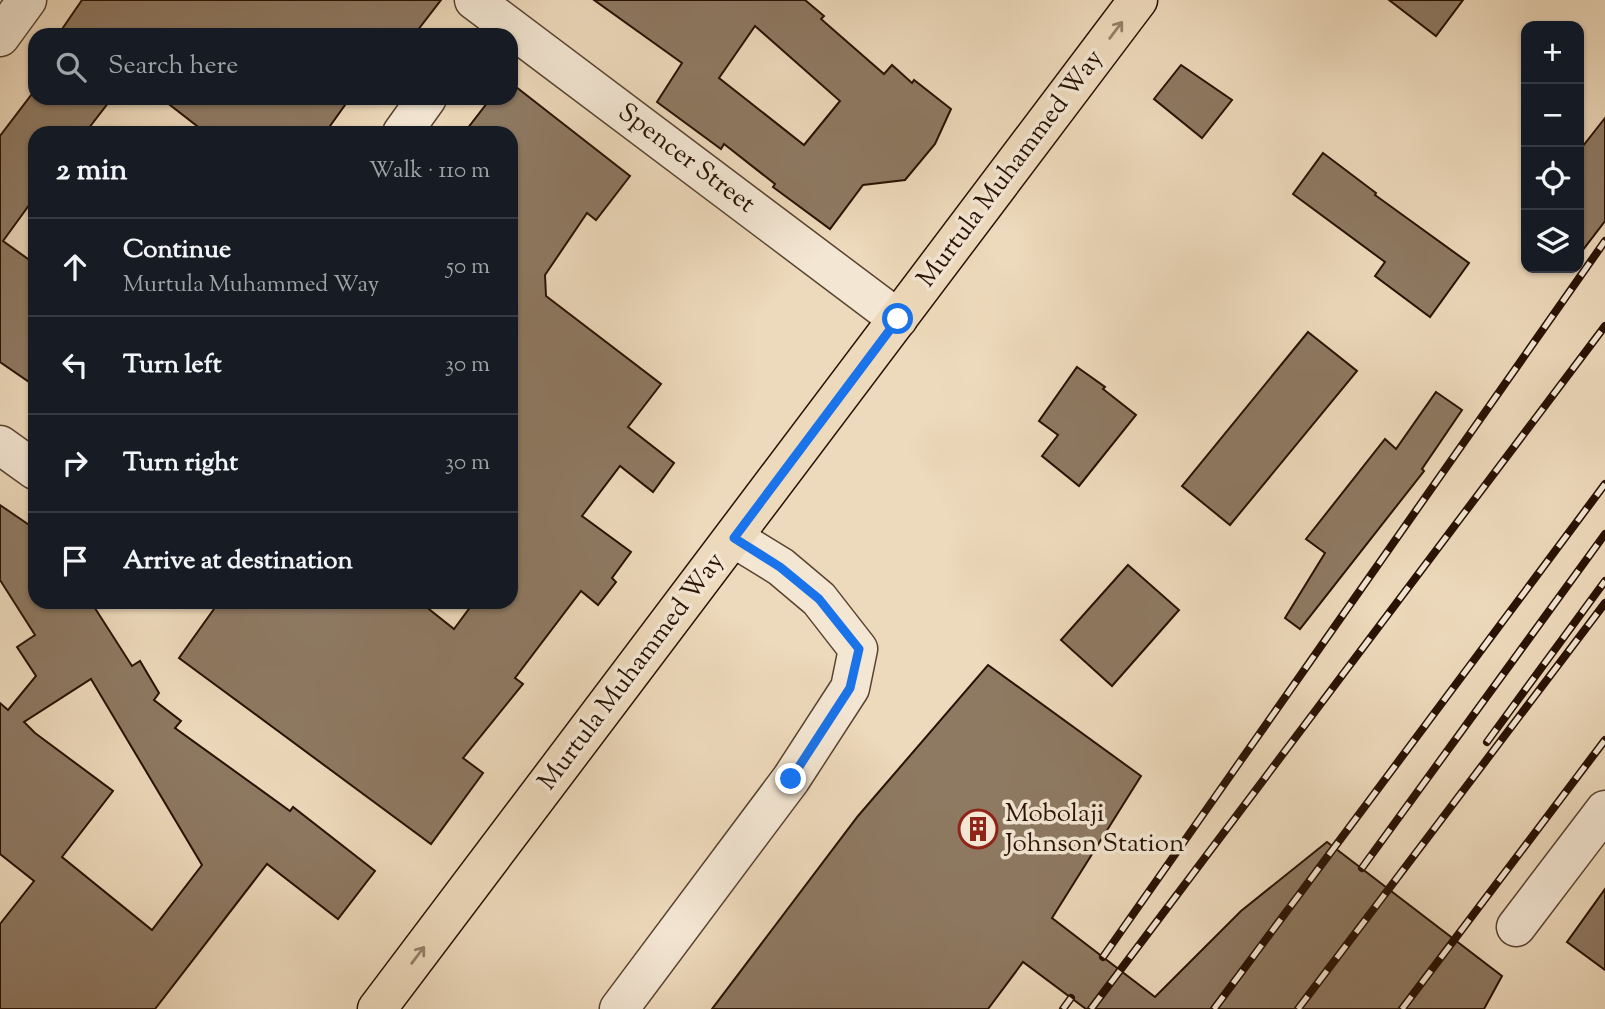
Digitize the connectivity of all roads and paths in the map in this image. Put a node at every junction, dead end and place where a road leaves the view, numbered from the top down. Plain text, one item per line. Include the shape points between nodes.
1 (27, 0) edge
2 (1138, 0) edge
3 (483, 12) edge
4 (505, 28) edge
5 (0, 37) edge
6 (518, 38) edge
7 (422, 105) edge
8 (407, 126) edge
9 (898, 319) junction
10 (0, 445) edge
11 (28, 465) edge
12 (734, 538) junction
13 (1605, 810) edge
14 (1516, 928) dead end
15 (377, 1009) edge
16 (619, 1009) edge

1 - 5 street
9 -> 2 main road, Murtula Muhammed Way
3 - 4 street, Spencer Street
6 - 9 street, Spencer Street
7 - 8 street
9 - 12 main road, Murtula Muhammed Way
10 - 11 street
15 -> 12 main road, Murtula Muhammed Way
12 - 16 street via 819,599 859,649 850,688 791,779
13 - 14 street

